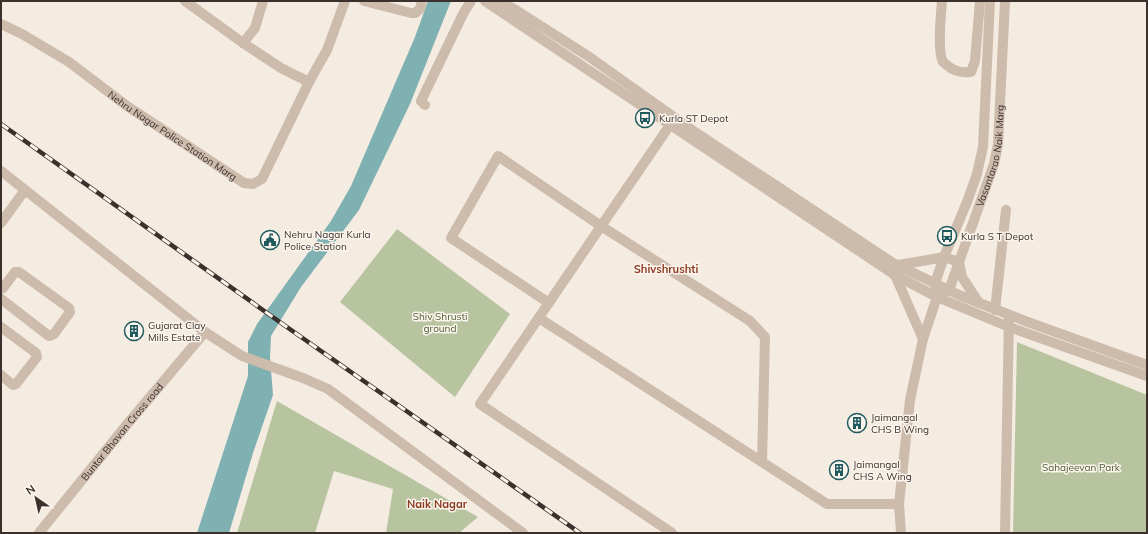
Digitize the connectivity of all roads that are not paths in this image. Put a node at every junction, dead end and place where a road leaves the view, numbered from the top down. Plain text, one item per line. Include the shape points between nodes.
1 (185, 1) edge
2 (263, 1) edge
3 (345, 1) edge
4 (364, 1) edge
5 (422, 1) edge
6 (471, 1) edge
7 (485, 1) edge
8 (499, 1) edge
9 (942, 1) edge
10 (980, 1) edge
11 (990, 1) edge
12 (1006, 1) edge
13 (1, 24) edge
14 (988, 36) junction
15 (1004, 36) junction
16 (243, 43) junction
17 (987, 64) junction
18 (1003, 65) junction
19 (309, 82) junction
20 (425, 105) dead end
21 (985, 115) junction
22 (1000, 115) junction
23 (672, 121) junction
24 (1, 171) edge
25 (977, 174) junction
26 (990, 178) junction
27 (25, 190) junction
28 (1006, 210) dead end
29 (1, 223) edge
30 (601, 226) junction
31 (944, 257) junction
32 (960, 262) junction
33 (897, 270) junction
34 (935, 283) junction
35 (1, 289) edge
36 (949, 290) junction
37 (937, 297) junction
38 (1, 299) edge
39 (549, 303) junction
40 (979, 303) junction
41 (995, 310) junction
42 (1009, 315) junction
43 (539, 318) junction
44 (1, 327) edge
45 (1009, 327) junction
46 (205, 332) junction
47 (923, 339) junction
48 (1147, 365) edge
49 (1, 375) edge
50 (1147, 376) edge
51 (762, 462) junction
52 (899, 504) junction
53 (39, 533) edge
54 (523, 533) edge
55 (672, 533) edge
56 (901, 533) edge
57 (1005, 533) edge

1 - 16 street
2 - 16 street via 254,28
3 - 19 street, Nehru Nagar Police Station Marg via 327,50
4 - 5 street via 410,13 420,9
6 - 20 street via 421,101
7 - 23 street
8 - 23 street via 588,56
9 - 10 street via 940,51 943,62 953,71 971,72 975,62
11 - 14 street, Vasantarao Naik Marg
12 - 15 street, Vasantarao Naik Marg
13 - 19 street, Nehru Nagar Police Station Marg via 69,62 127,106 244,183 253,184 262,178
14 - 15 street
14 - 17 street, Vasantarao Naik Marg
15 - 18 street, Vasantarao Naik Marg
16 - 19 street via 281,68
17 - 18 street
17 - 21 street, Vasantarao Naik Marg
18 - 22 street, Vasantarao Naik Marg
21 - 22 street
21 - 25 street, Vasantarao Naik Marg via 984,146
22 - 26 street, Vasantarao Naik Marg via 998,144
23 - 30 street
23 - 33 street
24 - 27 street
25 - 26 street
25 - 31 street, Vasantarao Naik Marg
26 - 32 street, Vasantarao Naik Marg
27 - 29 street
27 - 46 street
28 - 41 street
30 - 39 street
30 - 39 street via 498,156 451,238
30 - 51 street via 750,321 765,337
31 - 32 street
31 - 33 street
31 - 34 street, Vasantarao Naik Marg
32 - 36 street, Vasantarao Naik Marg
32 - 40 street via 962,277
33 - 34 street
33 - 37 street
33 - 47 street
34 - 36 street
34 - 37 street, Vasantarao Naik Marg
35 - 38 street via 16,272 19,272 69,308 70,312 50,336
36 - 37 street
36 - 40 street
37 - 45 street
37 - 47 street, Vasantarao Naik Marg
39 - 43 street
40 - 41 street
41 - 42 street
42 - 45 street
42 - 48 street
43 - 51 street
43 - 55 street via 480,404
44 - 49 street via 36,353 37,357 15,385
45 - 50 street
45 - 57 street
46 - 53 street, Buntar Bhavan Cross road
46 - 54 street via 242,356 328,389
47 - 52 street, Vasantarao Naik Marg via 910,400
51 - 52 street via 827,504
52 - 56 street, Vasantarao Naik Marg

